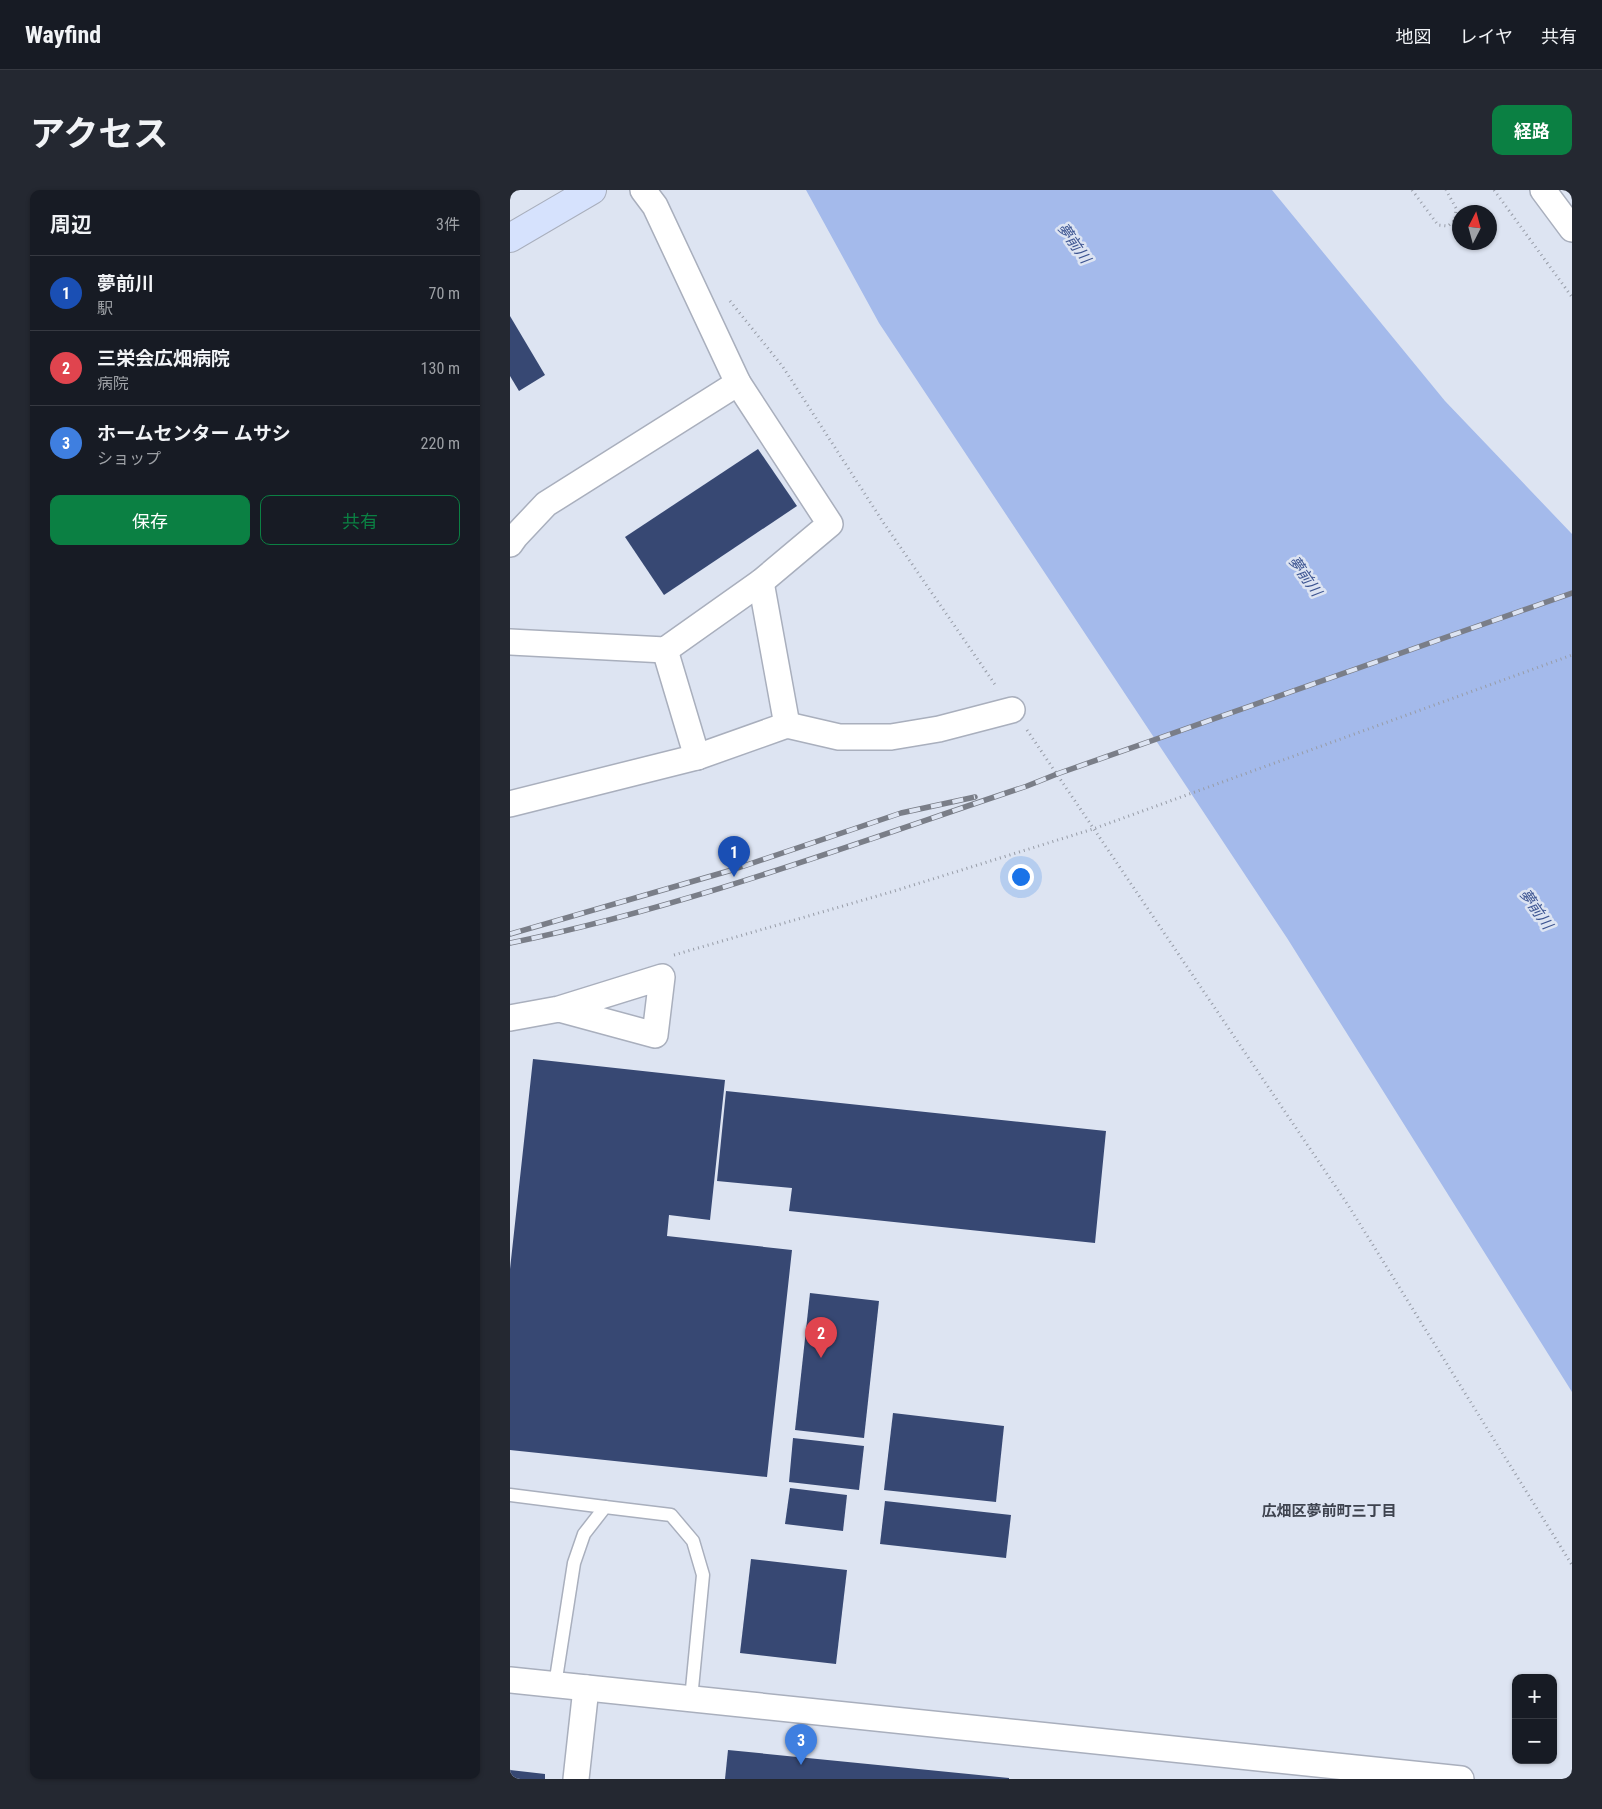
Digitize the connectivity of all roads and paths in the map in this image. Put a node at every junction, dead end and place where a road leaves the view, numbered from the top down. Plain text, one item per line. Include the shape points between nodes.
1 (592, 190) edge
2 (643, 190) edge
3 (1412, 190) edge
4 (1446, 190) edge
5 (1494, 190) edge
6 (1543, 190) edge
7 (1572, 229) edge
8 (510, 238) edge
9 (1572, 297) edge
10 (783, 367) dead end
11 (738, 383) junction
12 (510, 544) edge
13 (761, 582) junction
14 (510, 642) edge
15 (665, 650) junction
16 (1572, 655) edge
17 (1012, 710) junction
18 (787, 725) junction
19 (697, 757) junction
20 (510, 804) edge
21 (1093, 828) junction
22 (662, 977) junction
23 (559, 1009) junction
24 (510, 1018) edge
25 (510, 1496) edge
26 (605, 1507) junction
27 (1572, 1565) edge
28 (510, 1680) edge
29 (555, 1685) junction
30 (586, 1688) junction
31 (691, 1699) junction
32 (576, 1779) edge
33 (1461, 1779) edge

1 - 8 main road
2 - 11 street via 655,206
3 - 4 path via 1438,225 1448,226 1455,220 1456,208
5 - 9 path
6 - 7 street
10 - 17 path via 883,522
11 - 12 street via 546,504
11 - 13 street via 830,524
13 - 15 street
13 - 18 street
14 - 15 street
15 - 19 street
16 - 21 path
17 - 18 street via 939,729 891,737 839,737
17 - 21 path
18 - 19 street
19 - 20 street
21 - 22 path via 891,892 660,959
21 - 27 path via 1348,1205
22 - 23 street
22 - 23 street via 655,1035
23 - 24 street
25 - 26 lane
26 - 29 lane via 584,1534 574,1563
26 - 31 lane via 671,1515 693,1540 703,1574
28 - 29 street
29 - 30 street
30 - 31 street
30 - 32 street
31 - 33 street

